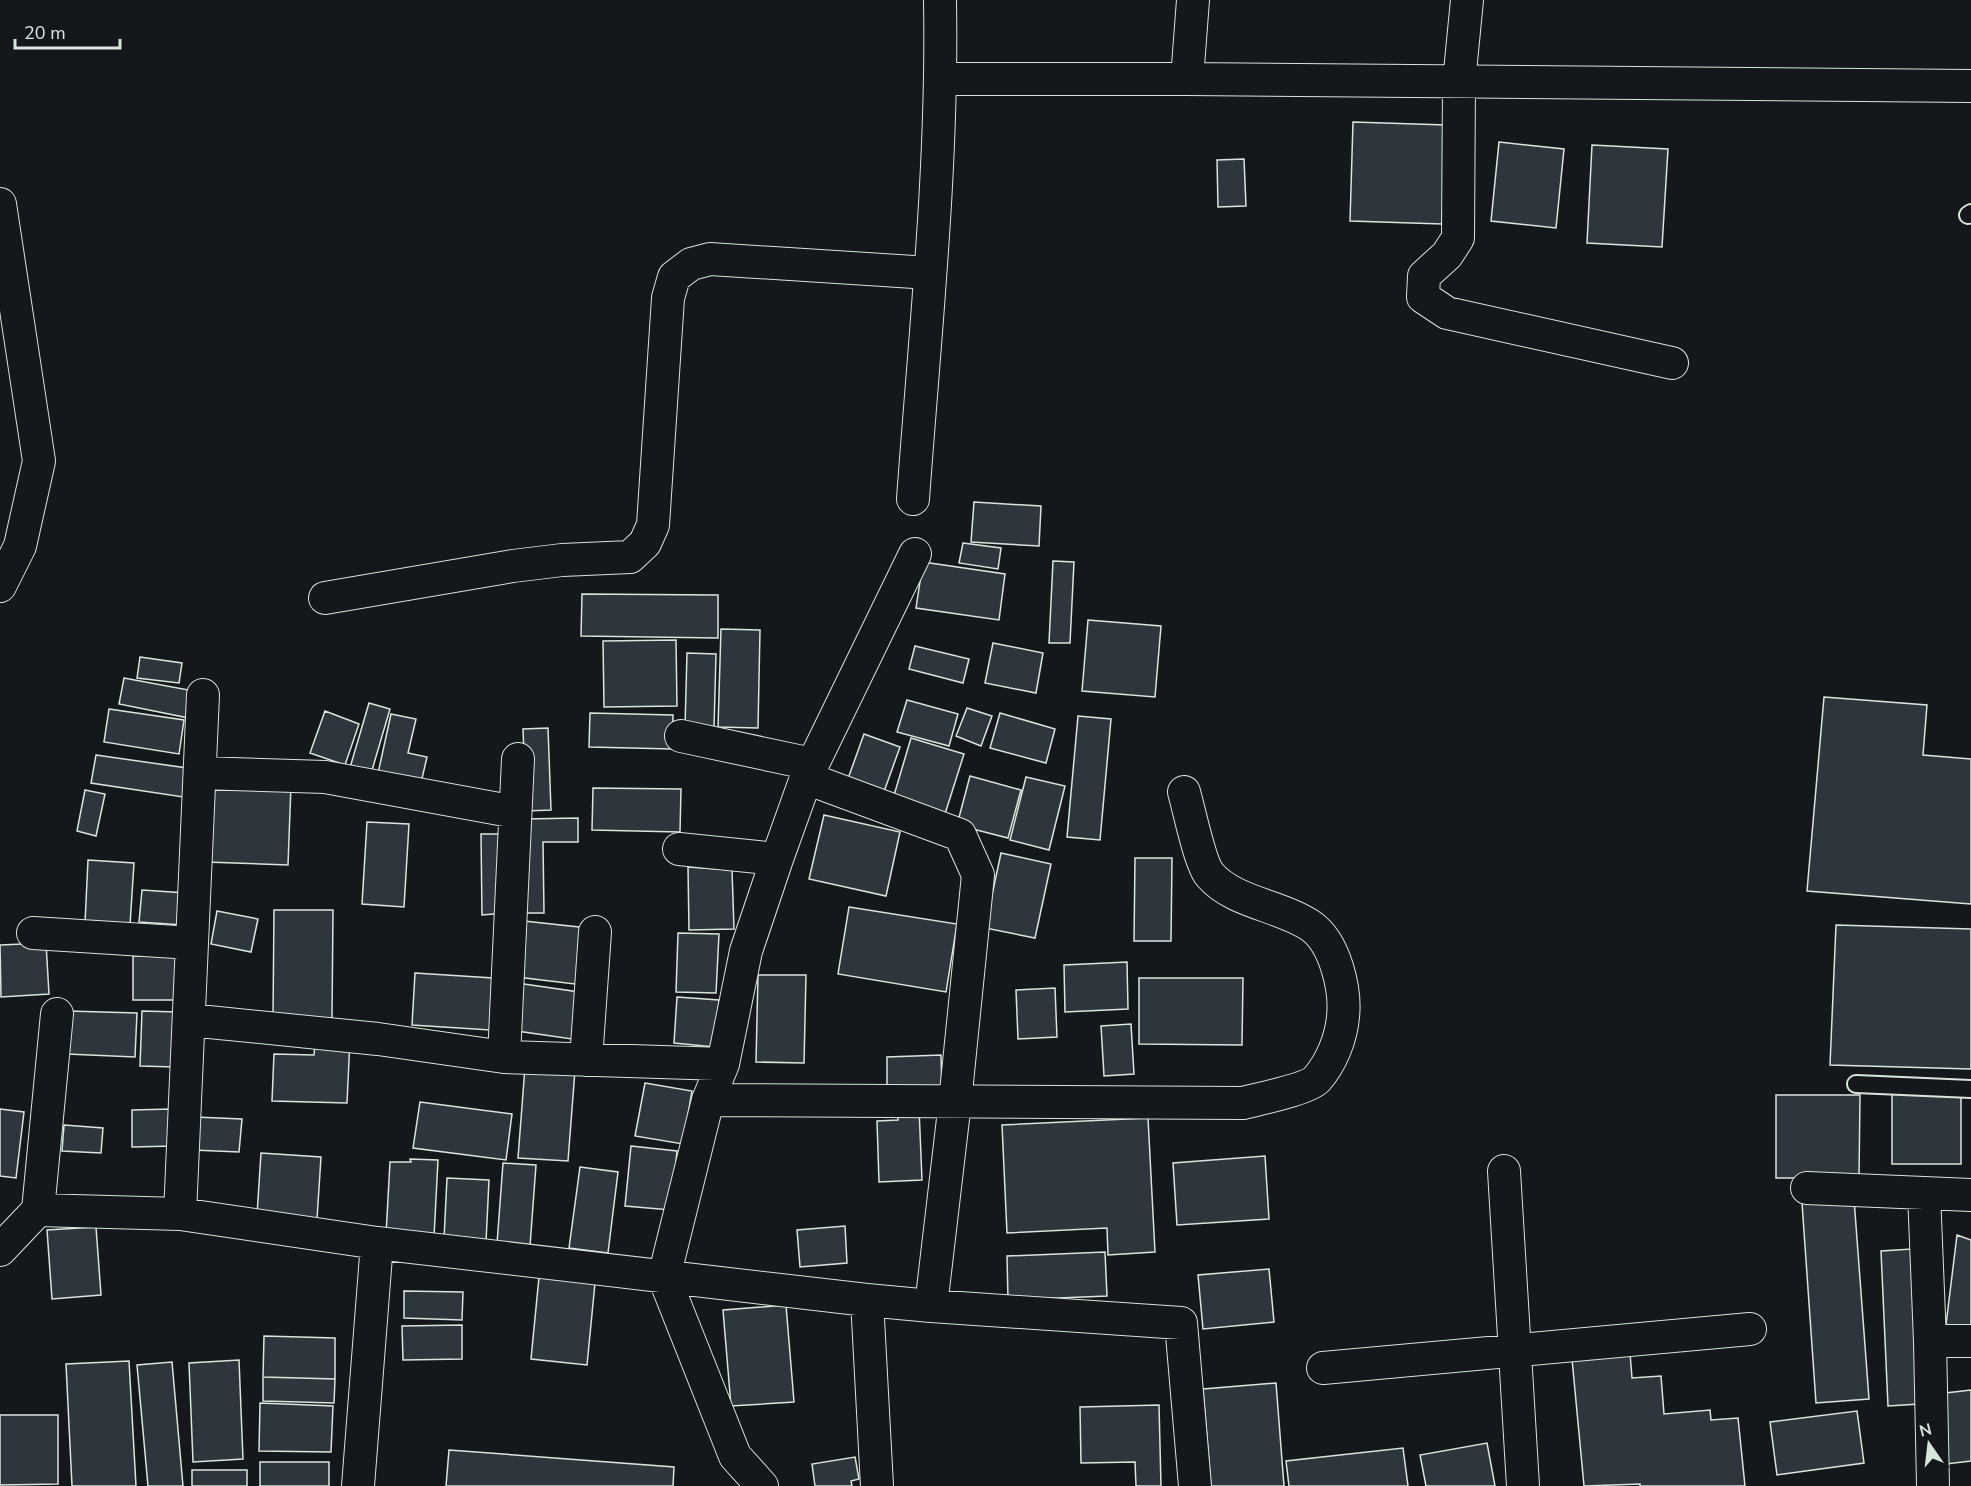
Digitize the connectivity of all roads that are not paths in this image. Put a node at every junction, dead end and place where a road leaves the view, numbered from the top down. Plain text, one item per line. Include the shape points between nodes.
1 (940, 0) edge
2 (1193, 0) edge
3 (1467, 0) edge
4 (941, 79) junction
5 (1187, 79) junction
6 (1459, 82) junction
7 (1971, 86) edge
8 (0, 204) edge
9 (930, 273) junction
10 (1672, 363) dead end
11 (913, 499) dead end
12 (915, 554) dead end
13 (0, 586) edge
14 (325, 598) dead end
15 (203, 695) dead end
16 (681, 736) dead end
17 (518, 759) dead end
18 (809, 771) junction
19 (200, 773) junction
20 (1184, 792) dead end
21 (515, 812) junction
22 (679, 849) dead end
23 (777, 859) junction
24 (595, 932) dead end
25 (33, 933) dead end
26 (192, 943) junction
27 (57, 1014) dead end
28 (189, 1020) junction
29 (504, 1056) junction
30 (586, 1060) junction
31 (723, 1064) junction
32 (1856, 1084) dead end
33 (1971, 1089) edge
34 (708, 1100) junction
35 (955, 1102) junction
36 (1504, 1171) dead end
37 (1807, 1188) dead end
38 (1924, 1193) junction
39 (1971, 1195) edge
40 (38, 1210) junction
41 (180, 1214) junction
42 (377, 1243) junction
43 (0, 1250) edge
44 (664, 1277) junction
45 (867, 1300) junction
46 (931, 1306) junction
47 (1750, 1329) dead end
48 (1930, 1341) junction
49 (1971, 1341) edge
50 (1515, 1352) junction
51 (1323, 1368) dead end
52 (358, 1486) edge
53 (762, 1486) edge
54 (877, 1486) edge
55 (1195, 1486) edge
56 (1523, 1486) edge
57 (1933, 1486) edge

1 - 4 street
2 - 5 street
3 - 6 street
4 - 5 street
4 - 9 street
5 - 6 street
6 - 7 street
6 - 10 street via 1458,238 1447,255 1424,276 1423,297 1447,313
8 - 13 street via 39,461 20,546
9 - 11 street
9 - 14 street via 710,259 691,264 674,277 668,298 653,525 645,543 630,557 513,566
12 - 18 street
15 - 19 street
16 - 18 street
17 - 21 street
18 - 23 street
18 - 35 street via 960,835 978,875
19 - 21 street via 325,777
19 - 26 street
20 - 35 street via 1208,873 1225,889 1312,927 1331,948 1340,980 1343,1017 1335,1052 1315,1081 1244,1103
21 - 29 street
22 - 23 street
23 - 31 street via 746,951
24 - 30 street
25 - 26 street
26 - 28 street
27 - 40 street
28 - 29 street
28 - 41 street
29 - 30 street
30 - 31 street
31 - 34 street
32 - 33 lane
34 - 35 street
34 - 44 street
35 - 46 street
36 - 50 street
37 - 38 street
38 - 39 street
38 - 48 street
40 - 41 street
40 - 43 street
41 - 42 street
42 - 44 street
42 - 52 street
44 - 45 street
44 - 53 street via 735,1456
45 - 46 street
45 - 54 street
46 - 55 street via 1181,1323
47 - 50 street
48 - 49 street
48 - 57 street
50 - 51 street
50 - 56 street

